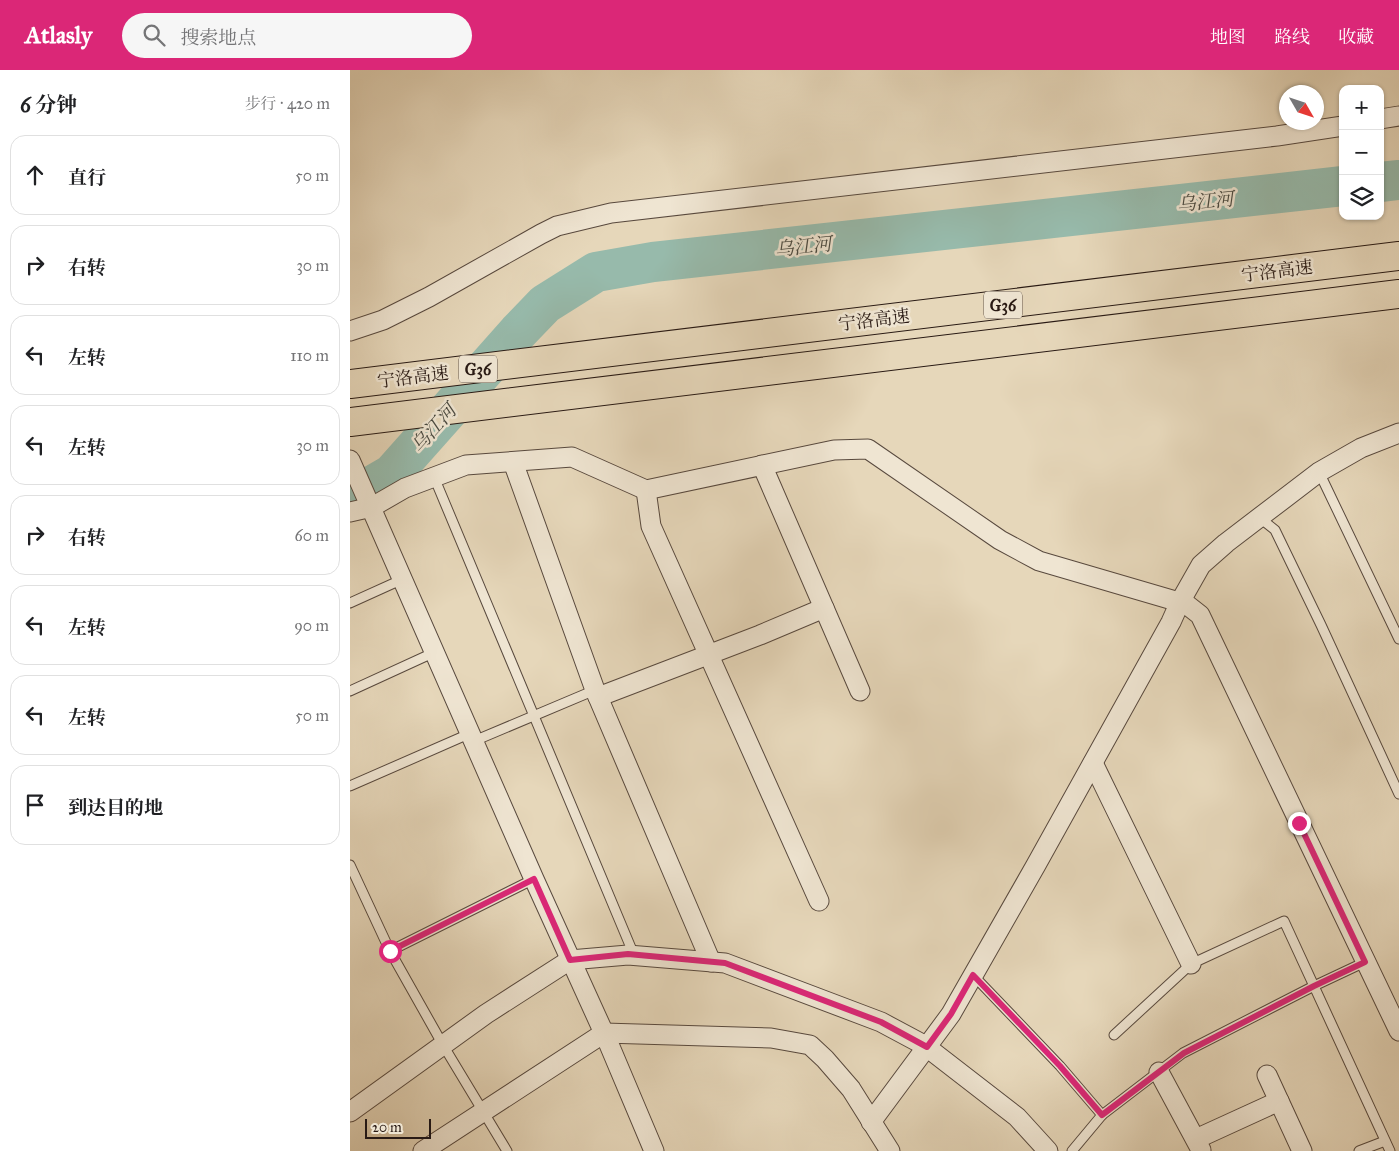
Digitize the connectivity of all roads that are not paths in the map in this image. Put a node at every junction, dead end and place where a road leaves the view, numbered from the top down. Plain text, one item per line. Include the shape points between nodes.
1 (1399, 116) edge
2 (1384, 119) edge
3 (1339, 127) edge
4 (1399, 256) edge
5 (1399, 294) edge
6 (350, 331) edge
7 (350, 384) edge
8 (350, 422) edge
9 (1399, 433) edge
10 (350, 460) edge
11 (513, 462) junction
12 (762, 465) junction
13 (1319, 472) junction
14 (434, 478) junction
15 (646, 490) junction
16 (372, 507) junction
17 (350, 512) edge
18 (1260, 518) junction
19 (403, 578) junction
20 (1180, 602) junction
21 (350, 603) edge
22 (824, 608) junction
23 (1399, 639) edge
24 (435, 652) junction
25 (708, 654) junction
26 (350, 691) edge
27 (860, 691) dead end
28 (597, 694) junction
29 (534, 716) junction
30 (472, 737) junction
31 (1093, 762) junction
32 (350, 786) edge
33 (1399, 794) edge
34 (350, 865) edge
35 (534, 879) junction
36 (819, 901) dead end
37 (390, 951) junction
38 (634, 955) junction
39 (570, 960) junction
40 (711, 962) junction
41 (1365, 962) junction
42 (1191, 964) junction
43 (973, 975) junction
44 (1314, 986) junction
45 (1399, 1031) edge
46 (604, 1033) junction
47 (1114, 1035) dead end
48 (443, 1045) junction
49 (927, 1047) junction
50 (1159, 1072) junction
51 (1267, 1075) dead end
52 (1279, 1101) junction
53 (352, 1107) edge
54 (483, 1112) junction
55 (1102, 1115) junction
56 (871, 1122) junction
57 (1385, 1141) junction
58 (1199, 1145) edge
59 (423, 1151) edge
60 (507, 1151) edge
61 (654, 1151) edge
62 (890, 1151) edge
63 (1048, 1151) edge
64 (1072, 1151) edge
65 (1302, 1151) edge
66 (1359, 1151) edge
67 (1390, 1151) edge

1 - 2 street
3 - 6 street via 611,213 557,226 429,297 383,320
4 - 7 highway, 宁洛高速 / G36
5 - 8 highway, 宁洛高速 / G36
9 - 13 street via 1361,448
10 - 16 street
11 - 14 street via 466,465
11 - 15 street via 572,457
11 - 28 street
12 - 15 street
12 - 20 street via 834,450 868,449 1000,540 1040,560
12 - 22 street
13 - 18 street
13 - 23 lane
14 - 16 street via 405,488
14 - 29 lane
15 - 25 street via 651,526
16 - 17 street
16 - 19 street
18 - 20 street via 1201,564
18 - 33 lane via 1275,530
19 - 21 lane
19 - 24 street
20 - 31 street
20 - 41 street via 1200,615
22 - 25 street
22 - 27 street
24 - 26 lane
24 - 30 street
25 - 28 street
25 - 36 street
28 - 29 lane
28 - 40 street
29 - 30 lane
29 - 38 lane
30 - 32 lane
30 - 35 street
31 - 42 street
31 - 43 street
34 - 37 lane
35 - 37 lane
35 - 39 street
37 - 48 lane
38 - 39 street
38 - 40 street
39 - 46 street
39 - 48 street
40 - 49 street via 725,963 881,1022
41 - 44 lane
41 - 45 street
42 - 44 lane via 1284,921
42 - 47 lane
43 - 49 street
43 - 55 lane
44 - 50 lane via 1184,1053
44 - 57 lane
46 - 54 street
46 - 56 street via 771,1038 810,1045 851,1089
46 - 61 street
48 - 53 street
48 - 54 lane
49 - 56 street
49 - 63 street via 1017,1118
50 - 55 lane
50 - 58 street
51 - 52 street
52 - 58 street
52 - 65 street
54 - 59 street
54 - 60 lane
55 - 64 lane
56 - 62 street
57 - 66 lane
57 - 67 lane

